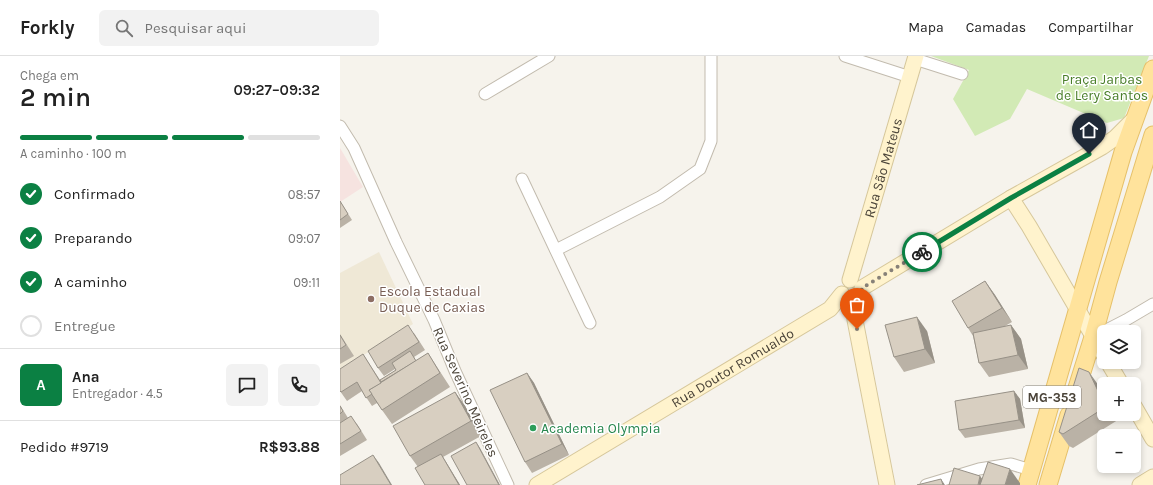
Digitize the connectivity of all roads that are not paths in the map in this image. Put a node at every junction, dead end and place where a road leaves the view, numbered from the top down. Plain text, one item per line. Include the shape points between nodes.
1 (549, 56) edge
2 (710, 56) edge
3 (845, 56) edge
4 (916, 58) edge
5 (1153, 69) edge
6 (962, 74) dead end
7 (910, 77) junction
8 (486, 94) dead end
9 (1135, 118) junction
10 (340, 126) edge
11 (1153, 135) edge
12 (1102, 147) junction
13 (1123, 152) junction
14 (522, 179) dead end
15 (1011, 198) junction
16 (556, 250) junction
17 (852, 291) junction
18 (1153, 304) edge
19 (1101, 305) junction
20 (830, 309) junction
21 (1077, 309) junction
22 (855, 320) junction
23 (1126, 320) junction
24 (590, 323) dead end
25 (1093, 337) junction
26 (1097, 344) edge
27 (1141, 418) edge
28 (1153, 439) edge
29 (1153, 477) edge
30 (1029, 478) edge
31 (508, 485) edge
32 (537, 485) edge
33 (887, 485) edge
34 (926, 485) edge
35 (1048, 485) edge
36 (1140, 485) edge

1 - 8 street
2 - 16 street via 711,142 700,169 660,197
3 - 7 street
4 - 6 street
4 - 7 main road, Rua São Mateus
5 - 9 main road, MG-353
7 - 17 main road, Rua São Mateus
9 - 12 main road, Rua Doutor Romualdo
9 - 13 main road, MG-353
10 - 31 street, Rua Severino Meireles via 354,148
11 - 19 main road, MG-353
12 - 13 street
12 - 15 main road, Rua Doutor Romualdo
13 - 21 main road, MG-353
14 - 16 street
15 - 17 main road, Rua Doutor Romualdo
15 - 21 main road
16 - 24 street
17 - 20 main road, Rua Doutor Romualdo
17 - 22 main road, Rua São Mateus
18 - 23 street
19 - 21 main road
19 - 23 street via 1107,316
19 - 25 main road, MG-353
20 - 22 main road via 847,310
20 - 32 main road, Rua Doutor Romualdo
21 - 25 main road
21 - 30 main road, MG-353
22 - 33 main road, Rua São Mateus
23 - 25 street
25 - 26 main road
25 - 35 main road, MG-353
27 - 28 main road
29 - 36 main road
30 - 34 street via 1011,464 979,469

